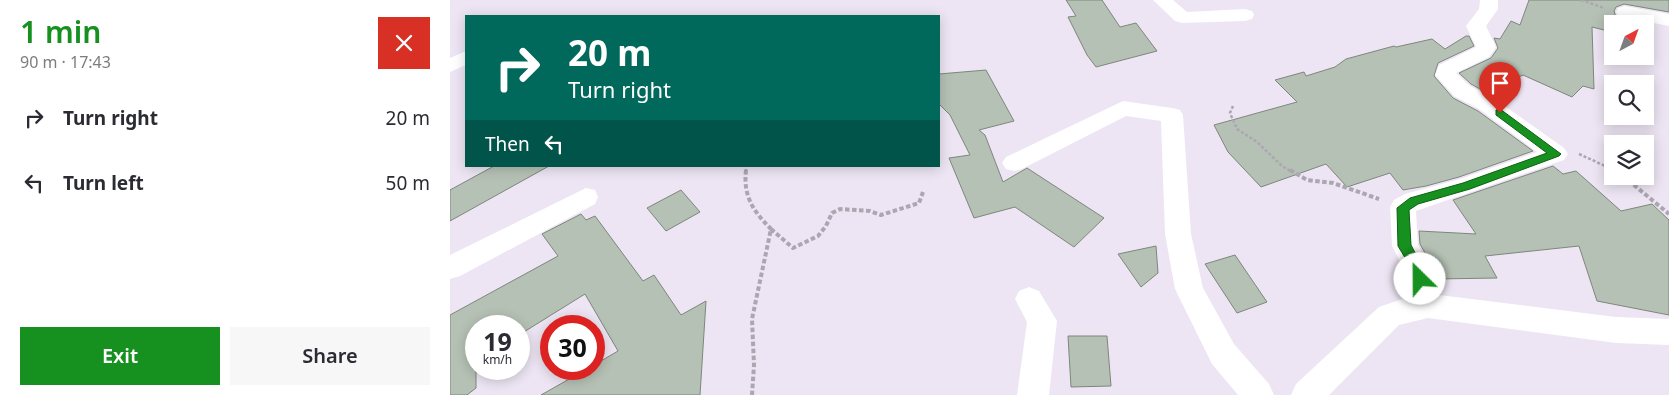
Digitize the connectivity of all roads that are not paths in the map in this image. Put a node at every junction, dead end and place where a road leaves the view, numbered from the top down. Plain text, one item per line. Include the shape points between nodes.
1 (1162, 0) edge
2 (1489, 0) edge
3 (1625, 12) dead end
4 (1245, 15) dead end
5 (1669, 20) edge
6 (465, 58) edge
7 (450, 66) edge
8 (1014, 163) dead end
9 (586, 197) dead end
10 (450, 268) edge
11 (1029, 299) dead end
12 (1428, 306) junction
13 (1669, 332) edge
14 (1033, 395) edge
15 (1258, 395) edge
16 (1308, 395) edge

1 - 4 street via 1182,17
2 - 12 street via 1487,15 1476,26 1486,48 1446,70 1445,75 1556,154 1414,201 1403,208 1404,246 1416,266
3 - 5 street
6 - 7 street
8 - 15 street via 1123,108 1172,115 1178,234 1190,289 1223,354
9 - 10 street
11 - 14 street via 1042,321
12 - 13 street via 1616,330
12 - 16 street via 1389,316

